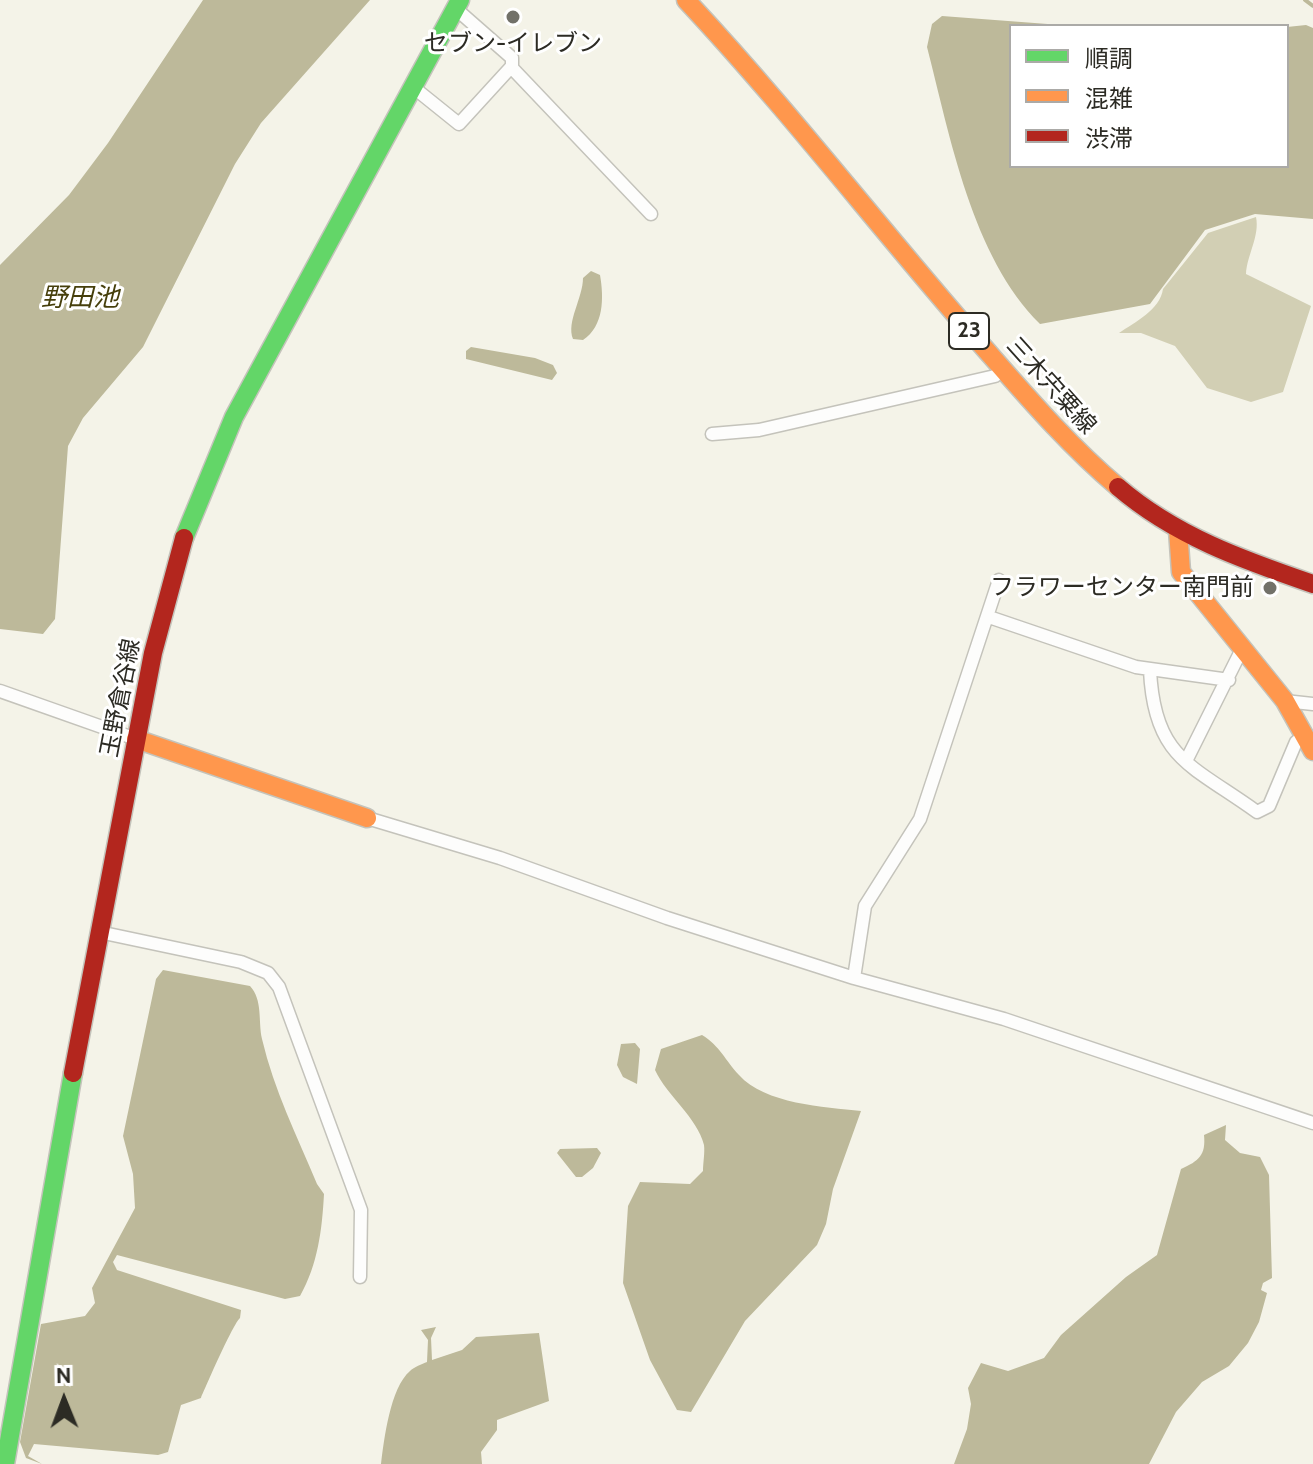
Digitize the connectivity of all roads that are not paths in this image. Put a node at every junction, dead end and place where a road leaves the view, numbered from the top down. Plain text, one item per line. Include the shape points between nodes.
1 (686, 0) edge
2 (458, 4) edge
3 (512, 66) junction
4 (413, 87) junction
5 (651, 214) dead end
6 (1002, 368) junction
7 (712, 434) dead end
8 (1178, 530) junction
9 (999, 580) dead end
10 (1313, 584) edge
11 (989, 617) junction
12 (1243, 647) junction
13 (1150, 670) junction
14 (1229, 680) junction
15 (0, 691) edge
16 (1285, 701) junction
17 (1313, 704) edge
18 (136, 739) junction
19 (1308, 744) edge
20 (1186, 761) junction
21 (367, 818) joint
22 (99, 932) junction
23 (854, 978) junction
24 (1313, 1123) edge
25 (360, 1277) dead end
26 (5, 1464) edge

1 - 6 main road, 三木宍粟線 / 23
2 - 3 street via 512,58
2 - 4 main road, 玉野倉谷線
3 - 4 street via 459,124
3 - 5 street
4 - 18 main road, 玉野倉谷線 via 234,417 201,494 170,585
6 - 7 street via 995,376 869,406 759,430
6 - 8 main road, 三木宍粟線 / 23 via 1082,456 1127,496
8 - 10 main road, 三木宍粟線 / 23 via 1248,563
8 - 12 main road via 1181,572
9 - 11 street
11 - 13 street
11 - 23 street via 920,819 865,906
12 - 14 street
12 - 16 main road
13 - 14 street
13 - 20 street via 1165,741
14 - 20 street
15 - 18 street
16 - 17 street
16 - 19 main road
18 - 21 main road
18 - 22 main road, 玉野倉谷線
19 - 20 street via 1296,742 1269,806 1257,812
21 - 23 street
22 - 25 street via 241,962 268,973 279,987 361,1210
22 - 26 main road, 玉野倉谷線
23 - 24 street via 1004,1019

